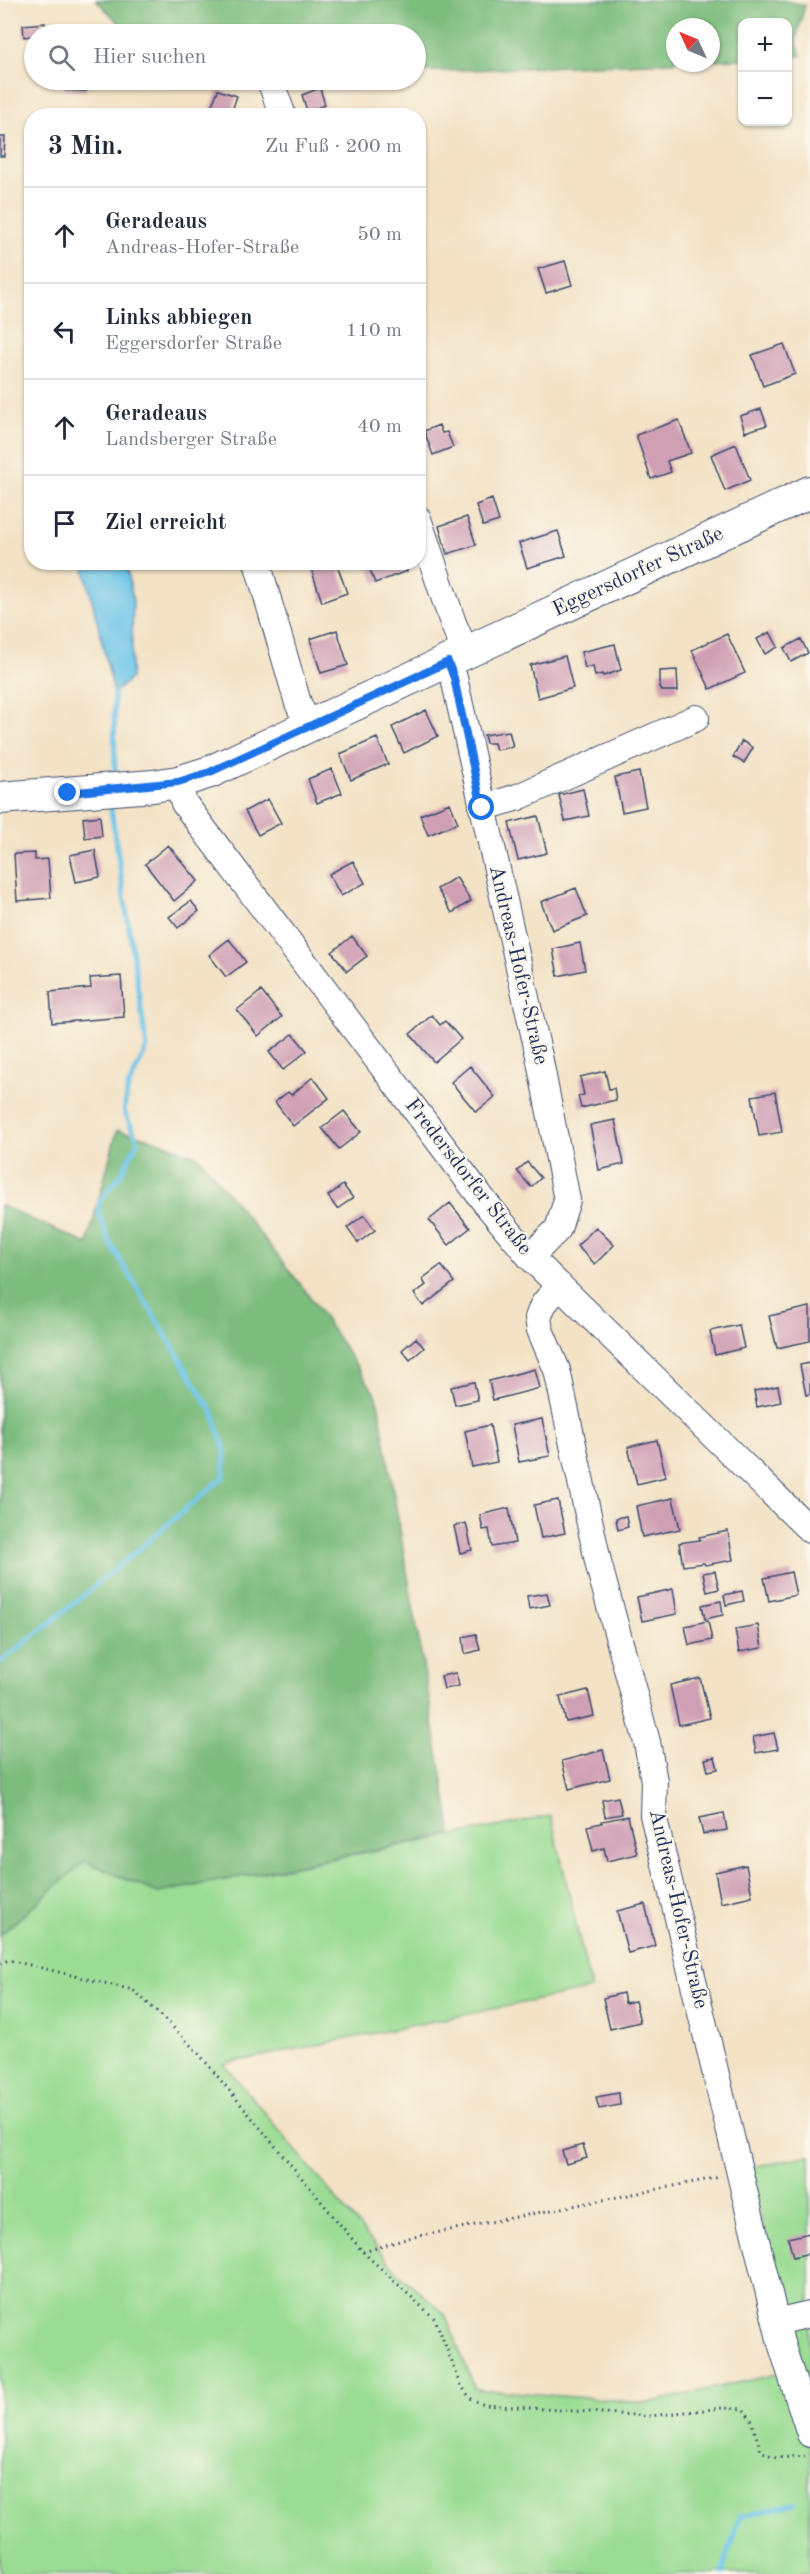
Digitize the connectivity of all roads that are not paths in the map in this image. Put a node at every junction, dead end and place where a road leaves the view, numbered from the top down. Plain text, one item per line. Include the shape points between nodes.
1 (274, 90) edge
2 (280, 108) edge
3 (810, 492) edge
4 (426, 543) edge
5 (259, 570) edge
6 (457, 658) junction
7 (696, 718) dead end
8 (309, 727) junction
9 (178, 782) junction
10 (0, 798) edge
11 (482, 808) junction
12 (530, 1257) junction
13 (560, 1286) junction
14 (810, 1530) edge
15 (810, 2314) edge
16 (776, 2322) junction
17 (810, 2434) edge

1 - 2 street
3 - 6 main road, Eggersdorfer Straße
4 - 6 street via 453,623
5 - 8 street via 298,703
6 - 8 main road, Eggersdorfer Straße
6 - 11 street, Andreas-Hofer-Straße via 454,678
7 - 11 street via 518,797
8 - 9 main road, Eggersdorfer Straße via 210,772
9 - 10 main road, Eggersdorfer Straße
9 - 12 street, Fredersdorfer Straße via 188,809 484,1202
11 - 12 street, Andreas-Hofer-Straße via 539,1056 567,1200 558,1229
12 - 13 street, Fredersdorfer Straße
13 - 14 street, Fredersdorfer Straße
13 - 16 street, Andreas-Hofer-Straße via 543,1305 538,1318 540,1330 556,1370 599,1566 647,1742 654,1781 652,1815
15 - 16 street
16 - 17 street, Andreas-Hofer-Straße

